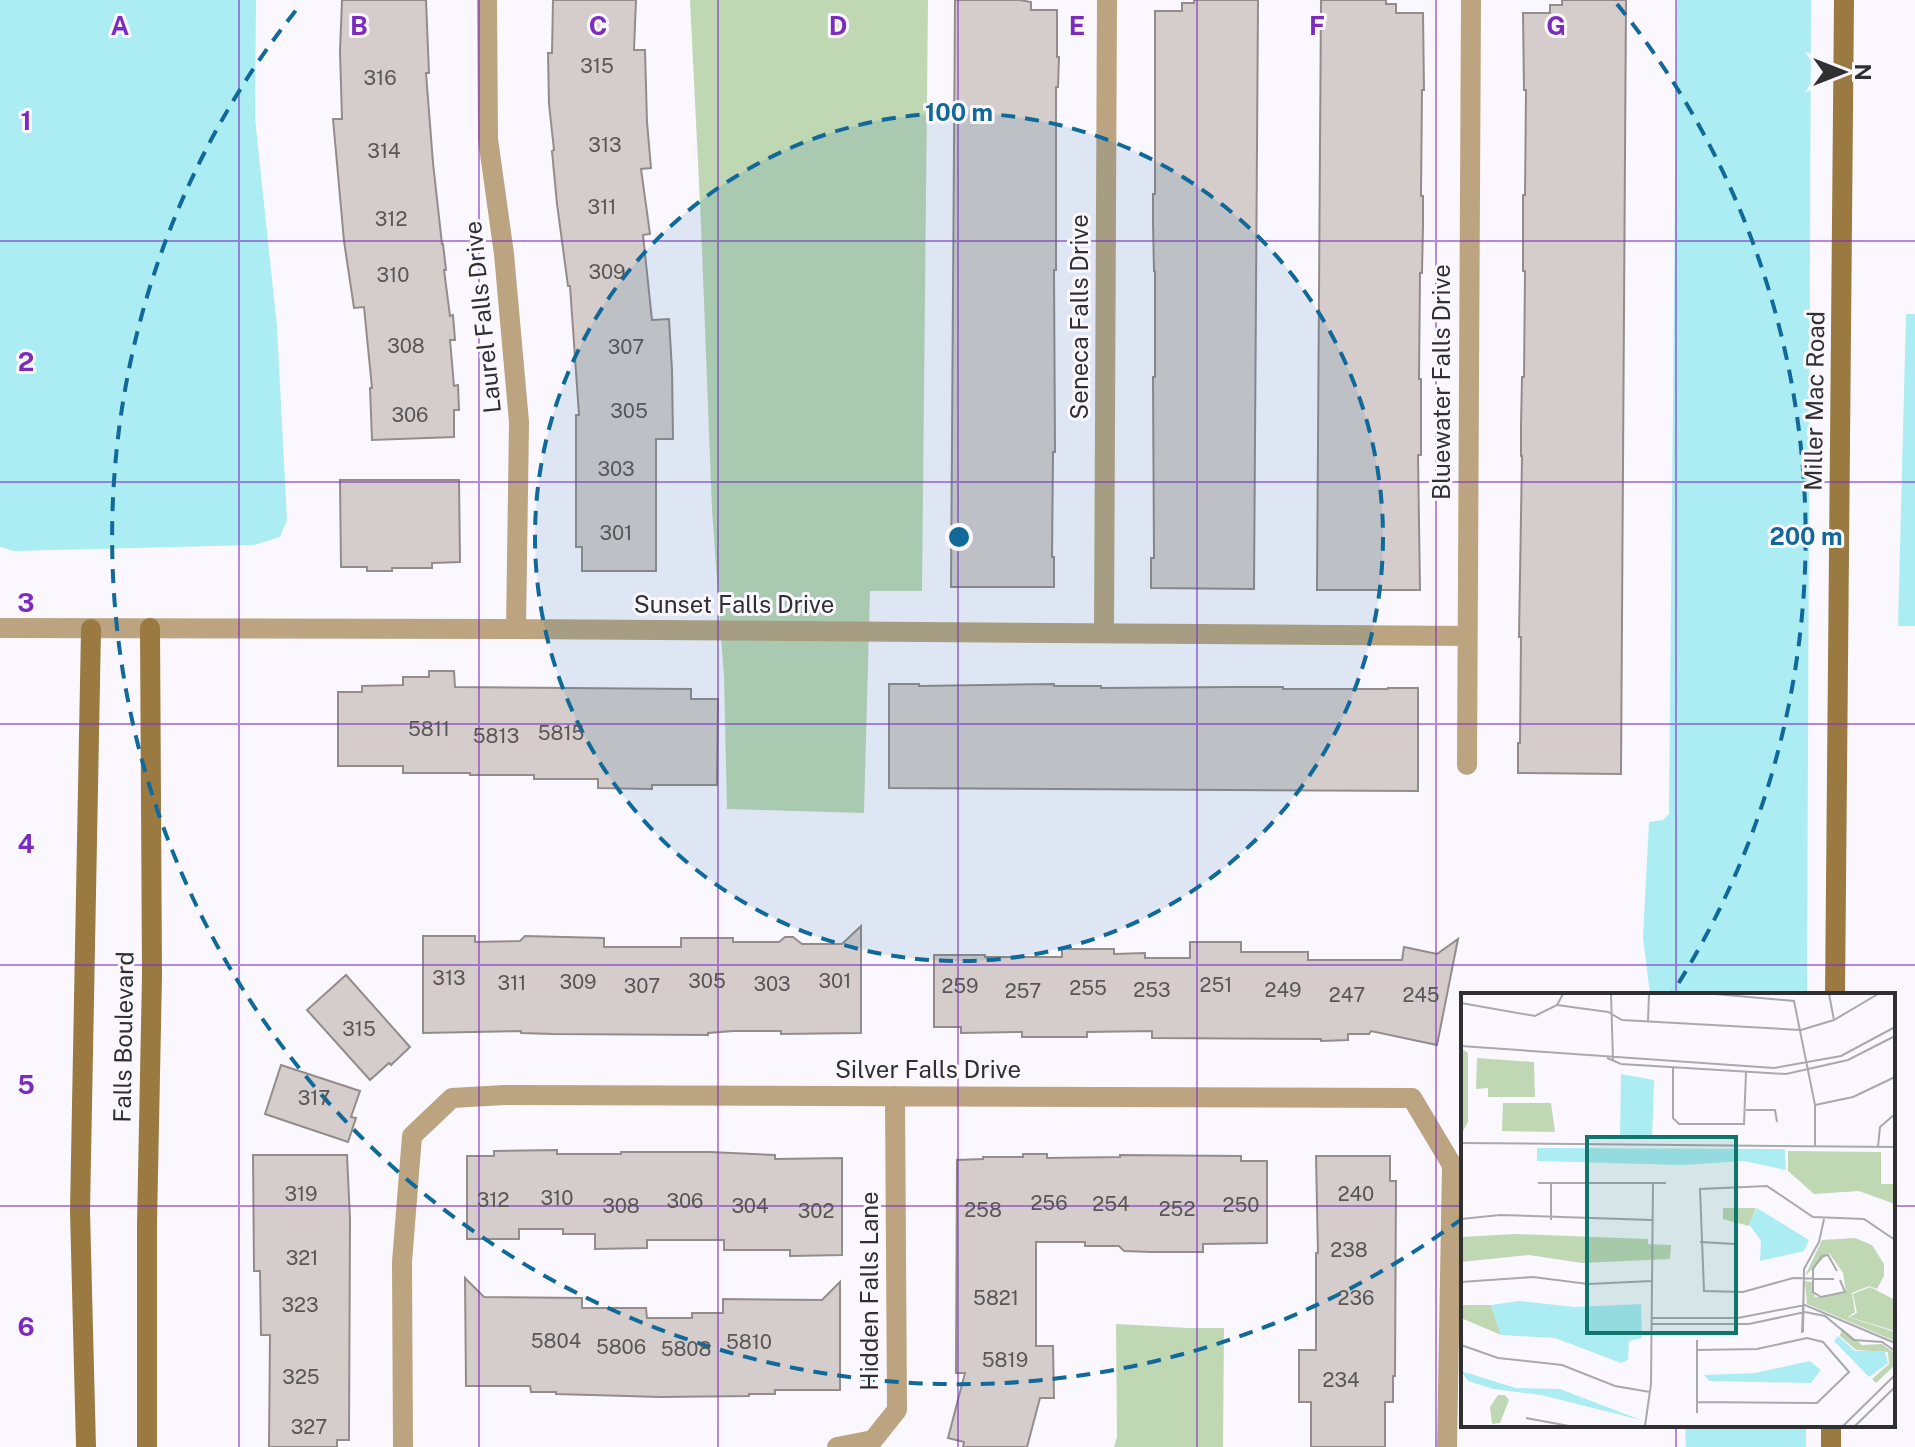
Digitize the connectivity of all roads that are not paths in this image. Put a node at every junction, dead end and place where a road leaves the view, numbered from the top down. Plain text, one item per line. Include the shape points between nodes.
1 (487, 0) edge
2 (1107, 0) edge
3 (1471, 0) edge
4 (1844, 0) edge
5 (0, 628) edge
6 (150, 628) junction
7 (91, 629) junction
8 (516, 629) junction
9 (1104, 633) junction
10 (1467, 636) junction
11 (1467, 765) dead end
12 (1835, 993) edge
13 (895, 1096) junction
14 (86, 1447) edge
15 (147, 1447) edge
16 (403, 1447) edge
17 (837, 1447) edge
18 (1447, 1447) edge

1 - 8 street, Laurel Falls Drive via 488,139 519,422
2 - 9 street, Seneca Falls Drive
3 - 10 street, Bluewater Falls Drive
4 - 12 street, Miller Mac Road
5 - 7 street, Sunset Falls Drive
6 - 7 street, Sunset Falls Drive
6 - 8 street, Sunset Falls Drive
6 - 15 street, Falls Boulevard
7 - 14 street, Falls Boulevard via 80,1211
8 - 9 street, Sunset Falls Drive
9 - 10 street, Sunset Falls Drive
10 - 11 street, Bluewater Falls Drive
13 - 16 street, Silver Falls Drive via 452,1098 412,1136 402,1262
13 - 17 street, Hidden Falls Lane via 897,1410 873,1440
13 - 18 street, Silver Falls Drive via 1412,1098 1452,1165

